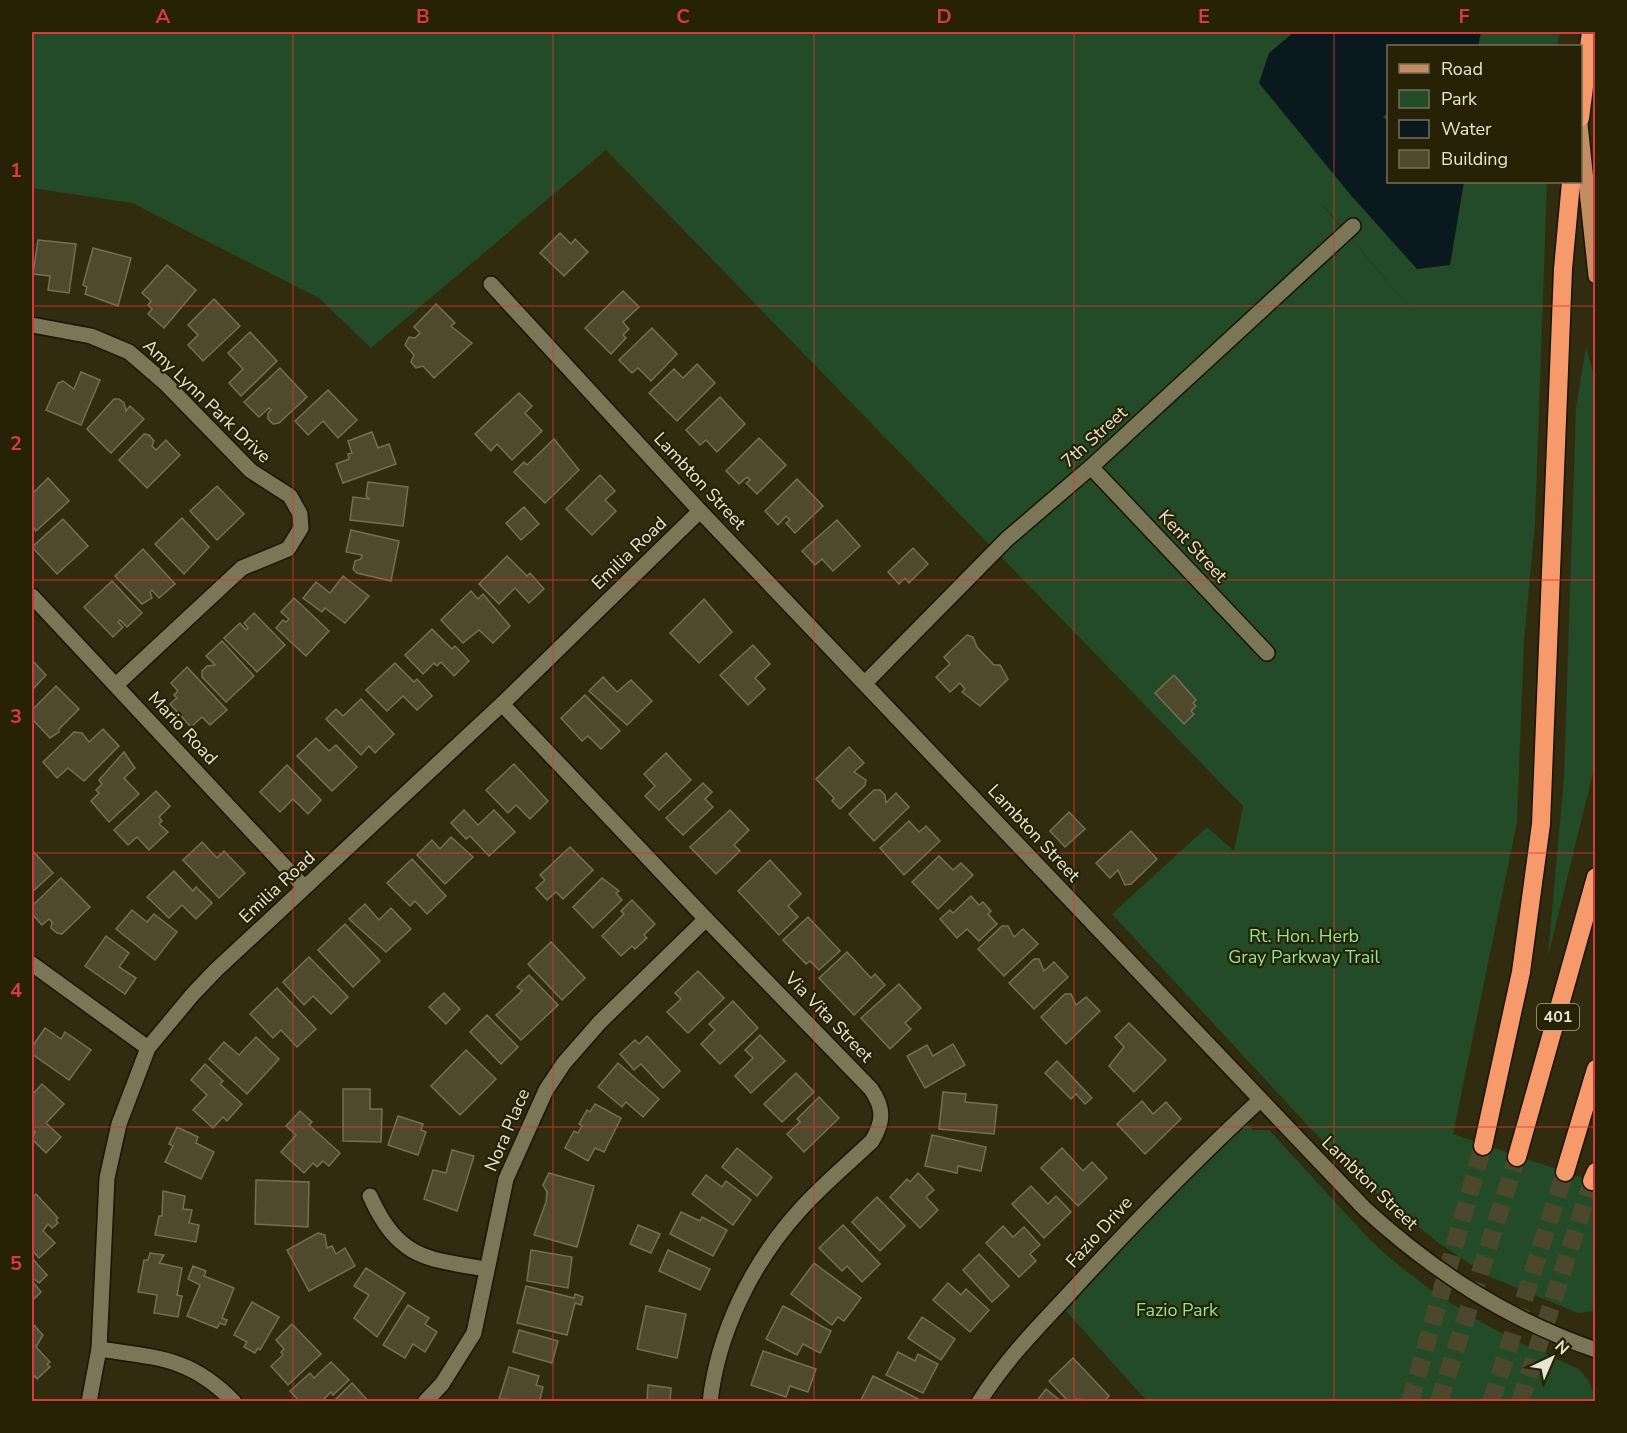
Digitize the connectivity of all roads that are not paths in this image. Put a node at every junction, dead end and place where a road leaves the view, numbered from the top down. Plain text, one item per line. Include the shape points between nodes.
1 (1591, 32) edge
2 (1582, 109) edge
3 (1582, 134) edge
4 (1571, 183) edge
5 (1353, 226) dead end
6 (1596, 276) edge
7 (491, 284) dead end
8 (32, 325) edge
9 (1091, 467) junction
10 (700, 511) junction
11 (32, 596) edge
12 (1267, 653) dead end
13 (866, 682) junction
14 (116, 685) junction
15 (502, 704) junction
16 (1596, 877) edge
17 (304, 887) junction
18 (706, 920) junction
19 (32, 964) edge
20 (148, 1048) junction
21 (1596, 1069) edge
22 (1260, 1100) junction
23 (1483, 1146) tunnel mouth
24 (1517, 1157) tunnel mouth
25 (1565, 1172) tunnel mouth
26 (370, 1196) dead end
27 (486, 1269) junction
28 (99, 1349) junction
29 (1596, 1350) edge
30 (89, 1401) edge
31 (234, 1401) edge
32 (425, 1401) edge
33 (710, 1401) edge
34 (979, 1401) edge

1 - 2 highway
3 - 6 main road
4 - 23 highway via 1563,269 1541,825 1521,972
5 - 9 street, 7th Street
7 - 10 street, Lambton Street
8 - 14 street, Amy Lynn Park Drive via 91,336 129,352 251,471 290,496 300,514 301,528 288,549 242,568
9 - 12 street, Kent Street
9 - 13 street, 7th Street via 1007,539
10 - 13 street, Lambton Street
10 - 15 street, Emilia Road
11 - 14 street, Mario Road
13 - 22 street, Lambton Street
14 - 17 street, Mario Road
15 - 17 street, Emilia Road
15 - 18 street, Via Vita Street
16 - 24 highway, 401
17 - 20 street, Emilia Road via 193,994
18 - 27 street, Nora Place via 600,1022 546,1090 506,1179
18 - 33 street, Via Vita Street via 872,1089 883,1115 872,1141 798,1212 748,1286 728,1327
19 - 20 street
20 - 28 street, Emilia Road via 119,1125 107,1178
21 - 25 highway
22 - 29 street, Lambton Street via 1365,1209 1428,1263 1521,1321
22 - 34 street, Fazio Drive via 1136,1219 1033,1330
26 - 27 street via 388,1230 416,1254
27 - 32 street, Nora Place via 474,1333 442,1384
28 - 30 street, Emilia Road
28 - 31 street via 181,1363 214,1382

